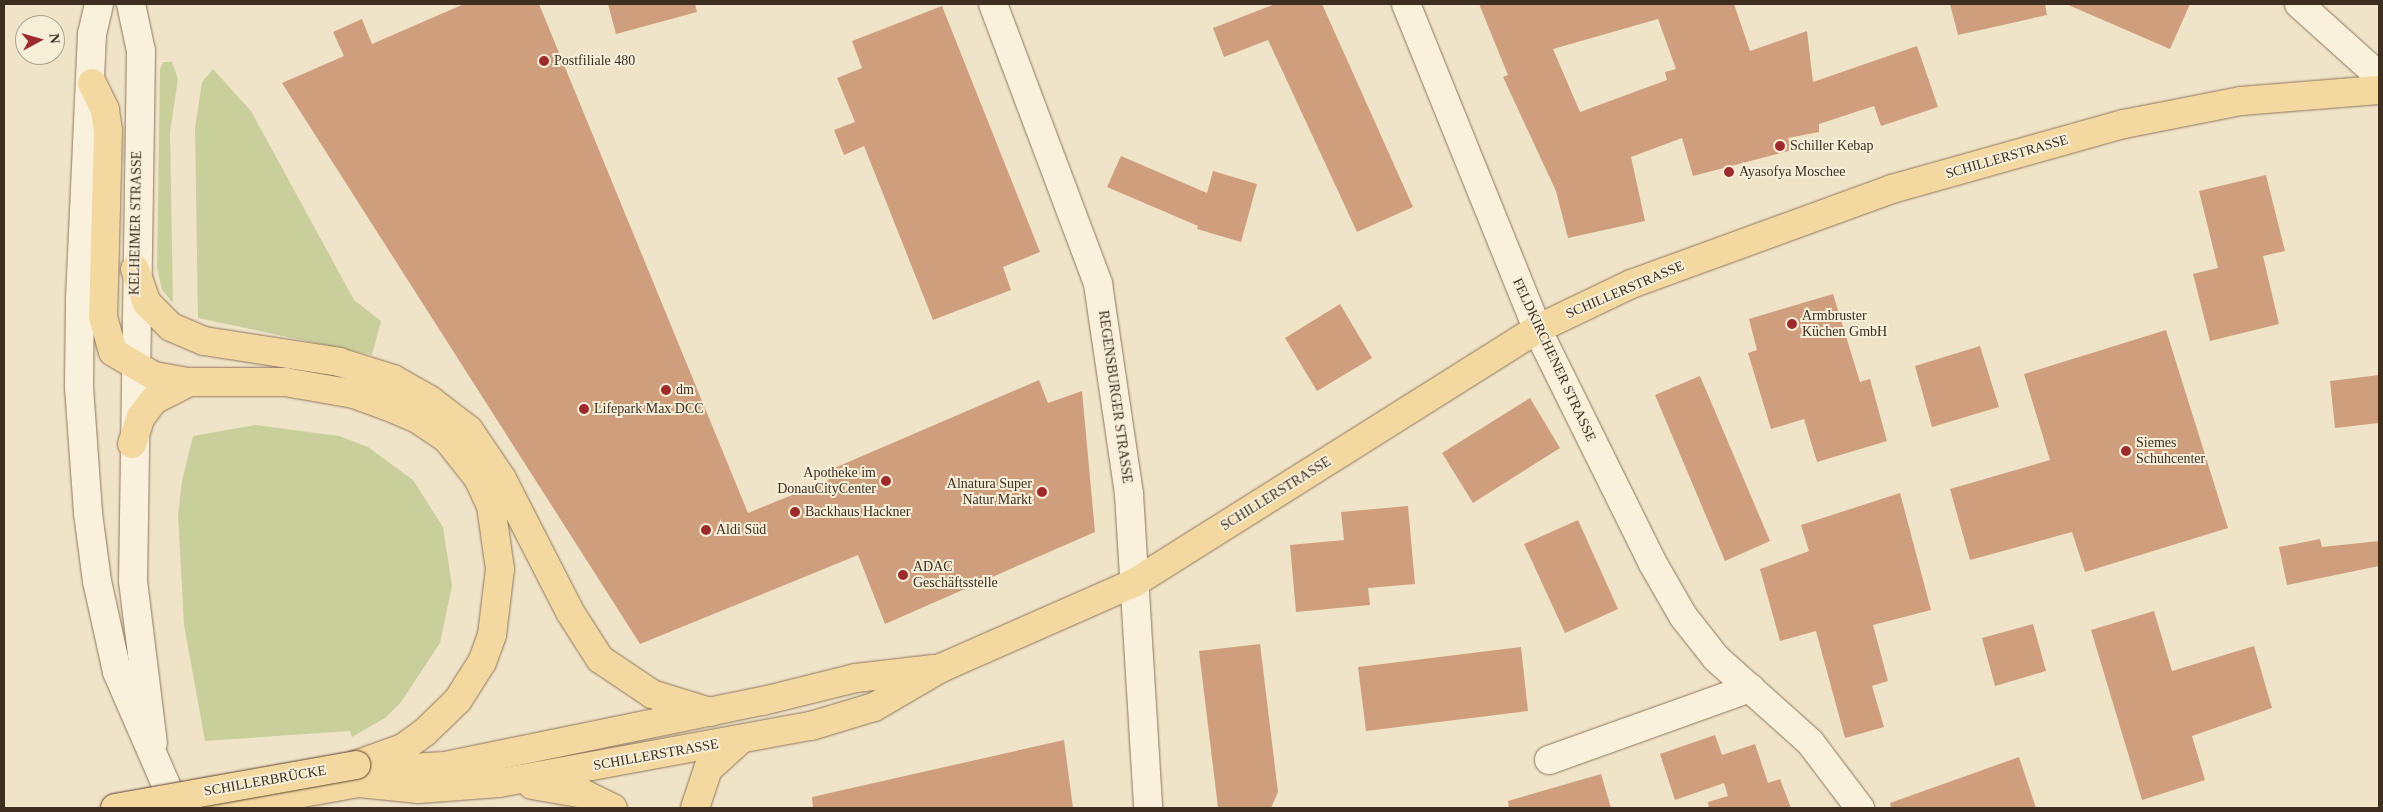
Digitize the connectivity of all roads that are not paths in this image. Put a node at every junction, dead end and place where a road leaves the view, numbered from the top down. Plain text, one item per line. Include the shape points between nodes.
1 (99, 4) edge
2 (132, 4) edge
3 (993, 4) edge
4 (1406, 4) edge
5 (2300, 4) edge
6 (2379, 76) edge
7 (92, 83) junction
8 (2379, 90) edge
9 (135, 270) junction
10 (1536, 328) junction
11 (133, 367) junction
12 (188, 382) junction
13 (132, 444) junction
14 (1134, 584) junction
15 (941, 668) junction
16 (1750, 688) junction
17 (710, 712) junction
18 (739, 741) junction
19 (1549, 760) dead end
20 (155, 762) junction
21 (358, 774) junction
22 (498, 783) junction
23 (116, 808) edge
24 (176, 808) edge
25 (218, 808) edge
26 (613, 808) edge
27 (695, 808) edge
28 (1148, 808) edge
29 (1860, 808) edge

1 - 7 street via 92,34
2 - 9 street, KELHEIMER STRASSE via 141,51
3 - 14 street, REGENSBURGER STRASSE via 1098,284 1119,409
4 - 10 street, FELDKIRCHENER STRASSE
5 - 6 street
7 - 11 main road via 105,110 108,131 106,337 114,352
7 - 20 street via 79,387 88,513 108,641 128,705
8 - 10 main road, SCHILLERSTRASSE via 2241,101 2124,124 1892,189 1631,284
9 - 11 street, KELHEIMER STRASSE
9 - 17 main road via 147,303 171,327 204,340 339,362 393,379 430,400 469,430 502,479 570,612 600,659 652,694
10 - 14 main road, SCHILLERSTRASSE
10 - 16 street, FELDKIRCHENER STRASSE via 1683,616 1716,658
11 - 12 main road
11 - 13 street, KELHEIMER STRASSE
12 - 13 main road via 154,400 141,417
12 - 21 main road via 312,385 354,394 400,412 446,439 462,455 491,506 500,569 493,627 482,662 458,700 425,732
13 - 20 street, KELHEIMER STRASSE via 133,581
14 - 15 main road, SCHILLERSTRASSE
14 - 28 street, REGENSBURGER STRASSE
15 - 17 main road, SCHILLERSTRASSE via 856,678
15 - 18 main road, SCHILLERSTRASSE via 874,707 812,726
16 - 19 street
16 - 29 street, FELDKIRCHENER STRASSE via 1810,742
17 - 21 main road, SCHILLERSTRASSE via 445,766
18 - 22 main road, SCHILLERSTRASSE
18 - 27 main road via 708,769
20 - 24 street
21 - 22 main road, SCHILLERSTRASSE via 419,789
21 - 23 main road, SCHILLERBRÜCKE, bridge
21 - 25 main road, SCHILLERBRÜCKE
22 - 26 main road via 553,787 584,794

